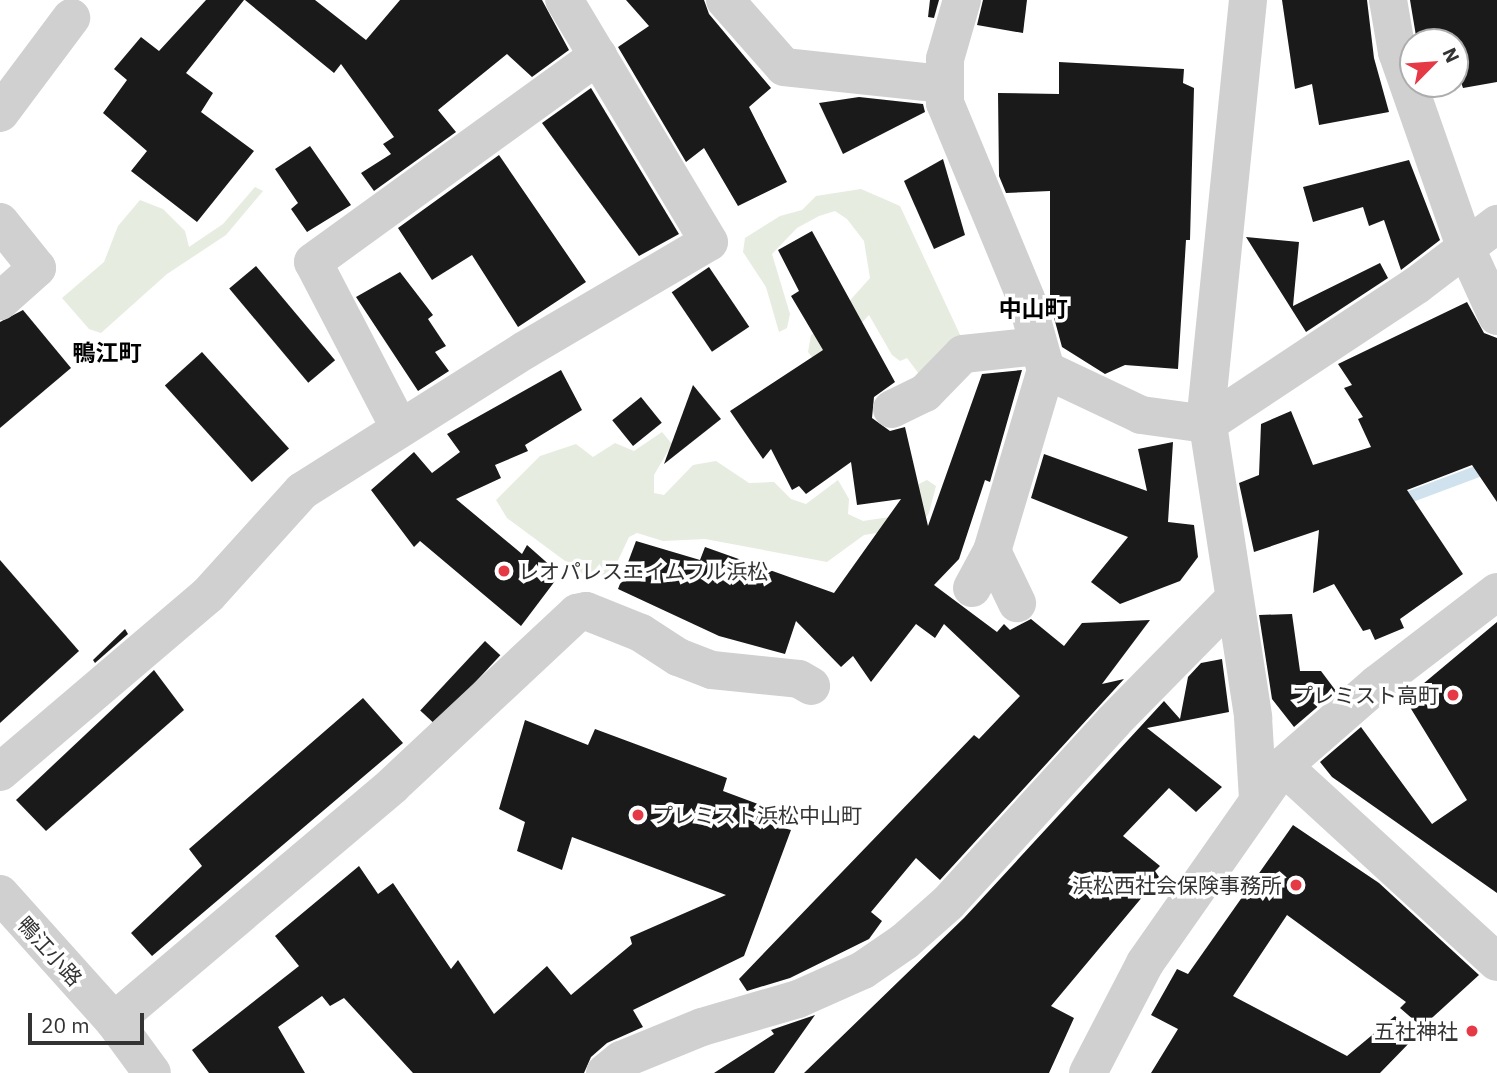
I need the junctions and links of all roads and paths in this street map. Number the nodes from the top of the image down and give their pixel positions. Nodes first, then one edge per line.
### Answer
1 (564, 0) edge
2 (725, 0) edge
3 (962, 0) edge
4 (1248, 0) edge
5 (1388, 0) edge
6 (71, 18) dead end
7 (598, 56) junction
8 (942, 84) junction
9 (0, 113) edge
10 (0, 222) edge
11 (1497, 224) edge
12 (1465, 246) junction
13 (0, 301) edge
14 (1497, 317) edge
15 (1043, 358) junction
16 (892, 409) dead end
17 (1207, 424) junction
18 (399, 428) junction
19 (992, 551) junction
20 (972, 588) dead end
21 (1497, 592) edge
22 (1232, 601) junction
23 (1017, 603) dead end
24 (811, 686) dead end
25 (1283, 766) junction
26 (0, 772) edge
27 (1258, 798) junction
28 (0, 894) edge
29 (1497, 962) edge
30 (114, 1021) junction
31 (152, 1073) edge
32 (606, 1073) edge
33 (1088, 1073) edge

1 - 7 street
2 - 8 street
3 - 8 street
4 - 17 street
5 - 12 street
6 - 9 street
7 - 18 street
7 - 18 street
8 - 15 street
10 - 13 street
11 - 12 street
12 - 14 street
12 - 17 street
15 - 16 street
15 - 17 street
15 - 19 street
17 - 22 street
18 - 26 street
19 - 20 street
19 - 23 street
21 - 25 street
22 - 27 street
22 - 32 street
24 - 30 street
25 - 27 street
25 - 29 street
27 - 33 street
28 - 30 street, 鴨江小路
30 - 31 street, 鴨江小路

